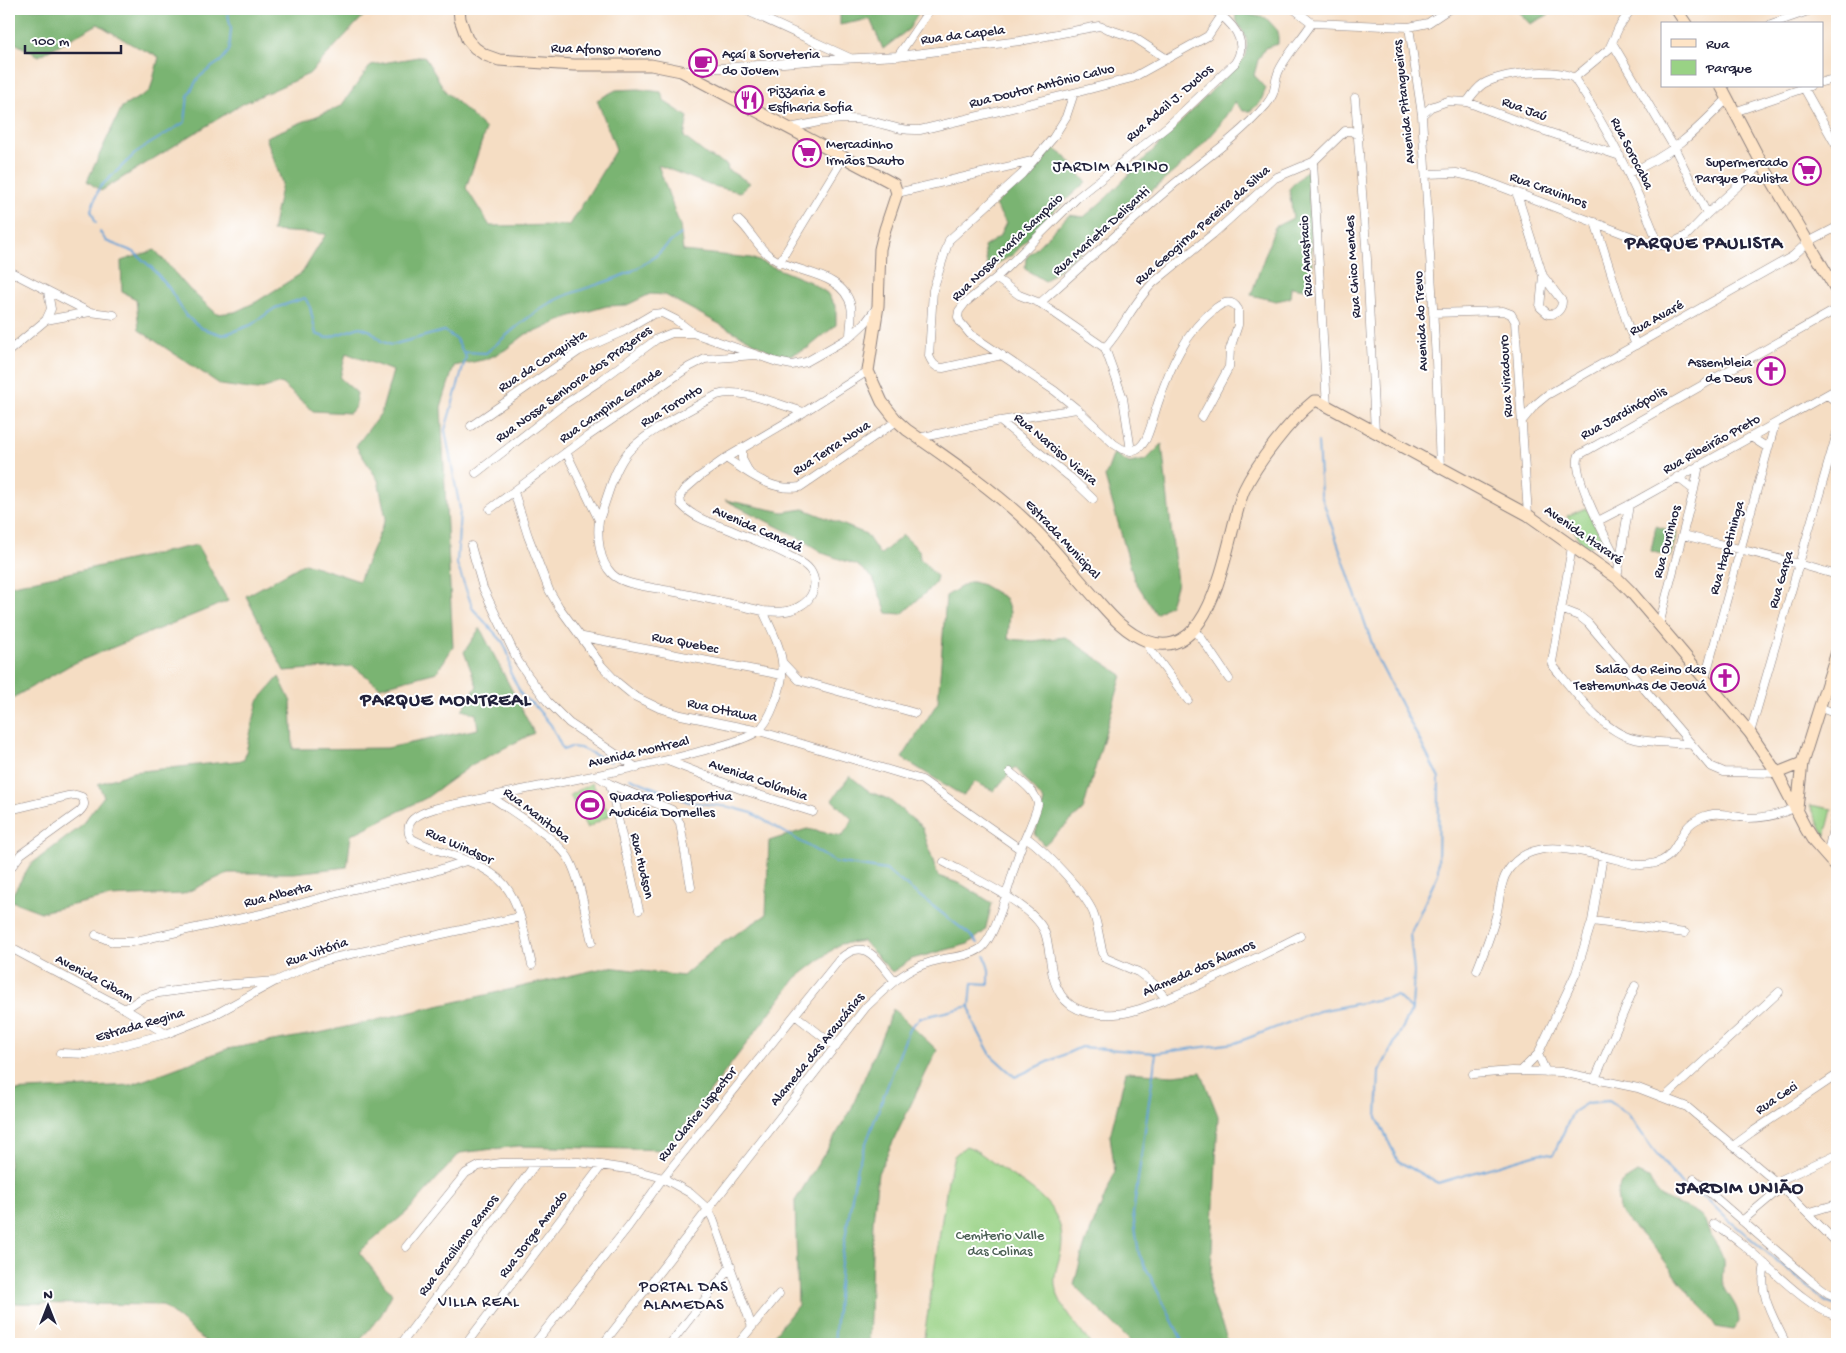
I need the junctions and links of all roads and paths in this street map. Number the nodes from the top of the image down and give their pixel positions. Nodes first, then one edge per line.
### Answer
1 (459, 9) edge
2 (743, 9) edge
3 (930, 9) edge
4 (1213, 9) edge
5 (1294, 9) edge
6 (1449, 9) edge
7 (1630, 9) edge
8 (1676, 9) edge
9 (1814, 9) edge
10 (1222, 15) junction
11 (1685, 22) edge
12 (1777, 22) edge
13 (1312, 23) junction
14 (1410, 28) junction
15 (1613, 44) junction
16 (898, 56) junction
17 (852, 58) junction
18 (1167, 59) junction
19 (681, 71) junction
20 (1574, 78) junction
21 (1837, 78) edge
22 (1824, 81) edge
23 (1722, 88) edge
24 (1804, 88) edge
25 (1808, 88) edge
26 (1074, 93) junction
27 (1354, 98) dead end
28 (1727, 99) junction
29 (1467, 102) junction
30 (1734, 112) junction
31 (1422, 115) junction
32 (789, 128) junction
33 (1358, 135) junction
34 (1837, 147) edge
35 (1675, 149) junction
36 (1620, 156) junction
37 (843, 158) junction
38 (1032, 161) junction
39 (1313, 162) junction
40 (1762, 164) junction
41 (1628, 173) junction
42 (1426, 174) junction
43 (897, 193) junction
44 (1517, 194) junction
45 (1077, 198) joint
46 (1707, 214) junction
47 (738, 220) dead end
48 (1595, 222) junction
49 (1837, 227) edge
50 (1808, 242) junction
51 (1659, 245) junction
52 (779, 263) junction
53 (13, 274) dead end
54 (1543, 276) junction
55 (996, 278) junction
56 (1837, 291) edge
57 (48, 292) junction
58 (1040, 303) junction
59 (878, 306) junction
60 (1837, 309) edge
61 (90, 312) junction
62 (1434, 313) junction
63 (114, 315) dead end
64 (46, 320) junction
65 (693, 333) junction
66 (850, 337) junction
67 (1636, 345) junction
68 (1105, 348) junction
69 (9, 351) edge
70 (759, 355) junction
71 (1002, 355) junction
72 (868, 371) junction
73 (1837, 389) edge
74 (1827, 395) junction
75 (1837, 402) edge
76 (1327, 407) junction
77 (1077, 409) junction
78 (804, 412) junction
79 (1202, 417) dead end
80 (897, 421) junction
81 (1000, 421) junction
82 (1522, 421) junction
83 (1775, 424) junction
84 (470, 426) dead end
85 (1837, 433) edge
86 (1375, 434) junction
87 (1751, 437) junction
88 (918, 438) junction
89 (742, 448) junction
90 (1768, 448) junction
91 (1131, 451) junction
92 (566, 452) junction
93 (726, 458) junction
94 (1699, 465) junction
95 (1440, 468) junction
96 (476, 473) dead end
97 (750, 474) junction
98 (1677, 477) junction
99 (1694, 490) junction
100 (514, 492) junction
101 (1093, 499) dead end
102 (1629, 506) junction
103 (490, 509) dead end
104 (1528, 516) junction
105 (599, 520) junction
106 (1598, 521) junction
107 (1682, 535) junction
108 (471, 546) dead end
109 (1572, 547) junction
110 (1741, 549) junction
111 (1619, 563) junction
112 (1800, 564) junction
113 (1837, 575) edge
114 (1617, 578) junction
115 (1561, 609) junction
116 (763, 611) junction
117 (1659, 625) junction
118 (1192, 631) junction
119 (583, 637) junction
120 (1148, 642) junction
121 (1837, 652) edge
122 (783, 663) junction
123 (1704, 678) junction
124 (782, 679) junction
125 (1229, 679) dead end
126 (799, 680) junction
127 (1188, 700) dead end
128 (1821, 708) junction
129 (915, 713) dead end
130 (1837, 714) edge
131 (759, 731) junction
132 (1750, 733) junction
133 (1692, 745) junction
134 (668, 761) junction
135 (1802, 763) junction
136 (637, 768) junction
137 (1010, 772) dead end
138 (1777, 773) junction
139 (597, 776) junction
140 (610, 784) junction
141 (490, 796) junction
142 (1796, 809) junction
143 (9, 810) edge
144 (813, 812) dead end
145 (1837, 812) edge
146 (408, 834) joint
147 (1026, 836) junction
148 (1020, 849) junction
149 (1603, 856) junction
150 (1827, 857) junction
151 (466, 861) junction
152 (944, 862) dead end
153 (1837, 868) edge
154 (9, 870) edge
155 (691, 887) dead end
156 (1005, 896) junction
157 (639, 910) dead end
158 (520, 917) junction
159 (1592, 921) junction
160 (1685, 933) dead end
161 (96, 935) dead end
162 (1300, 936) dead end
163 (592, 942) dead end
164 (9, 947) edge
165 (532, 965) dead end
166 (1477, 970) dead end
167 (894, 980) junction
168 (276, 981) junction
169 (1635, 986) dead end
170 (1779, 992) dead end
171 (1166, 999) junction
172 (125, 1008) junction
173 (795, 1015) junction
174 (166, 1034) junction
175 (836, 1047) junction
176 (60, 1053) dead end
177 (1538, 1054) junction
178 (1521, 1071) junction
179 (1546, 1072) junction
180 (1473, 1074) dead end
181 (1837, 1075) edge
182 (1595, 1079) junction
183 (1664, 1098) junction
184 (1733, 1146) junction
185 (1837, 1154) edge
186 (537, 1162) junction
187 (602, 1166) junction
188 (663, 1178) junction
189 (1694, 1179) dead end
190 (1779, 1185) junction
191 (1837, 1204) edge
192 (708, 1209) junction
193 (1807, 1213) junction
194 (1742, 1221) junction
195 (1714, 1224) dead end
196 (1837, 1243) edge
197 (406, 1247) dead end
198 (1765, 1264) junction
199 (731, 1266) junction
200 (778, 1294) dead end
201 (1837, 1297) edge
202 (1837, 1316) edge
203 (752, 1327) junction
204 (401, 1344) edge
205 (466, 1344) edge
206 (534, 1344) edge
207 (603, 1344) edge
208 (670, 1344) edge
209 (738, 1344) edge
210 (1786, 1344) edge

1 - 19 main road, Rua Afonso Moreno
2 - 17 street
3 - 16 street
4 - 10 street
5 - 13 street
6 - 14 street
7 - 15 street
8 - 11 main road
9 - 12 street
10 - 18 street
10 - 45 street, Rua Adail J. Duclos
13 - 14 street
13 - 58 street, Rua Marieta Delisanti
14 - 31 street, Avenida Pitangueiras
15 - 20 street
15 - 35 street
16 - 17 street, Rua da Capela
16 - 18 street, Rua da Capela
17 - 19 street, Rua da Capela
18 - 26 street, Rua Doutor Antônio Calvo
19 - 32 main road, Rua Afonso Moreno
20 - 29 street
20 - 36 street, Rua Sorocaba
21 - 22 street
23 - 28 main road
24 - 30 street
25 - 34 street
26 - 32 street, Rua Doutor Antônio Calvo
26 - 38 street
27 - 33 street, Rua Chico Mendes
28 - 30 main road
28 - 35 street
29 - 31 street, Rua Jaú
29 - 36 street, Rua Jaú
30 - 40 main road
31 - 42 street, Avenida Pitangueiras
32 - 37 main road, Rua Afonso Moreno
33 - 39 street
33 - 86 street, Rua Chico Mendes
35 - 41 street
35 - 46 street
36 - 41 street, Rua Sorocaba
37 - 43 main road, Rua Afonso Moreno
37 - 52 street
38 - 43 street
38 - 71 street
39 - 68 street, Rua Geogirna Pereira da Silva
39 - 76 street, Rua Anastacio
40 - 46 street
40 - 50 main road
41 - 51 street, Rua Sorocaba
42 - 44 street, Rua Cravinhos
42 - 62 street, Avenida do Trevo
43 - 59 main road
44 - 48 street, Rua Cravinhos
44 - 54 street
45 - 55 street, Rua Nossa Maria Sampaio
46 - 51 street
47 - 52 street
48 - 51 street, Rua Cravinhos
48 - 67 street
49 - 50 street, Rua Avaré
50 - 56 main road
50 - 67 street, Rua Avaré
52 - 66 street
53 - 57 street
54 - 54 street
55 - 58 street
55 - 71 street, Rua Nossa Maria Sampaio
57 - 61 street
57 - 64 street
58 - 68 street
59 - 66 street, Rua da Conquista
59 - 72 main road
60 - 106 street, Rua Jardinópolis
61 - 63 street
61 - 64 street
62 - 82 street, Rua Viradouro
62 - 95 street, Avenida do Trevo
64 - 69 street
65 - 70 street, Rua da Conquista
65 - 84 street, Rua da Conquista
65 - 96 street, Rua Nossa Senhora dos Prazeres
66 - 70 street, Rua da Conquista
67 - 82 street, Rua Avaré
68 - 91 street
70 - 92 street, Rua Campina Grande
71 - 77 street
72 - 78 street, Avenida Canadá
72 - 80 main road, Estrada Municipal
73 - 74 street, Rua Ribeirão Preto
74 - 75 street
74 - 83 street, Rua Ribeirão Preto
76 - 86 main road, Avenida Itararé
76 - 118 main road, Avenida Itararé
77 - 81 street
77 - 91 street
78 - 89 street, Avenida Canadá
78 - 105 street, Rua Toronto
79 - 91 street
80 - 88 main road, Estrada Municipal
80 - 97 street, Rua Terra Nova
81 - 88 street
81 - 101 street, Rua Narciso Vieira
82 - 104 street, Rua Viradouro
83 - 87 street, Rua Ribeirão Preto
83 - 90 street, Rua Itapetininga
85 - 112 street, Rua Garça
86 - 95 main road, Avenida Itararé
87 - 90 street
87 - 94 street, Rua Ribeirão Preto
88 - 120 main road, Estrada Municipal
89 - 93 street, Avenida Canadá
89 - 97 street
90 - 110 street, Rua Itapetininga
92 - 100 street, Rua Campina Grande
92 - 105 street, Avenida Canadá
93 - 97 street, Rua Terra Nova
93 - 116 street, Avenida Canadá
94 - 98 street, Rua Ribeirão Preto
94 - 99 street, Rua Ourinhos
95 - 104 main road, Avenida Itararé
98 - 99 street
98 - 102 street, Rua Ribeirão Preto
99 - 107 street, Rua Ourinhos
100 - 103 street, Rua Campina Grande
100 - 119 street, Rua Ottawa
102 - 106 street, Rua Ribeirão Preto
102 - 111 street
104 - 109 main road, Avenida Itararé
105 - 116 street, Avenida Canadá
106 - 111 street, Rua Jardinópolis
107 - 110 street
107 - 117 street, Rua Ourinhos
108 - 136 street
109 - 114 main road, Avenida Itararé
109 - 115 street
110 - 112 street
110 - 123 street, Rua Itapetininga
111 - 114 street
112 - 113 street
112 - 132 street, Rua Garça
114 - 117 main road, Avenida Itararé
115 - 133 street
115 - 133 street
116 - 122 street
117 - 123 main road, Avenida Itararé
118 - 120 main road
118 - 125 street
119 - 124 street, Rua Quebec
119 - 131 street, Rua Ottawa
120 - 127 street
121 - 128 main road
122 - 124 street
122 - 126 street
123 - 132 main road, Avenida Itararé
124 - 126 street, Rua Quebec
124 - 131 street
126 - 129 street, Rua Quebec
128 - 130 street
128 - 135 main road
131 - 134 street, Avenida Montreal
131 - 148 street, Rua Ottawa
132 - 138 main road, Avenida Itararé
133 - 138 street
134 - 136 street, Avenida Montreal
134 - 144 street, Avenida Colúmbia
135 - 138 main road
135 - 142 main road
136 - 139 street, Avenida Montreal
137 - 147 street, Alameda das Araucárias
138 - 142 main road, Avenida Itararé
139 - 140 street
139 - 141 street, Avenida Montreal
140 - 155 street
140 - 157 street, Rua Hudson
141 - 146 street, Avenida Montreal
141 - 163 street, Rua Manitoba
142 - 149 street
142 - 150 main road, Avenida Itararé
143 - 154 street
145 - 150 street
146 - 151 street, Rua Windsor
147 - 148 street, Alameda das Araucárias
147 - 171 street
148 - 156 street, Alameda das Araucárias
149 - 159 street
149 - 166 street
150 - 153 main road, Avenida Itararé
151 - 158 street, Rua Windsor
151 - 161 street, Rua Alberta
152 - 156 street, Alameda dos Álamos
156 - 167 street, Alameda das Araucárias
156 - 171 street, Alameda dos Álamos
158 - 165 street, Rua Windsor
158 - 168 street, Rua Vitória
159 - 160 street
159 - 177 street
162 - 171 street, Alameda dos Álamos
164 - 172 street, Avenida Cibam
167 - 173 street, Rua Clarice Lispector
167 - 175 street, Alameda das Araucárias
168 - 172 street, Rua Vitória
168 - 174 street, Estrada Regina
169 - 182 street
170 - 183 street
172 - 174 street, Avenida Cibam
173 - 175 street
173 - 188 street, Rua Clarice Lispector
174 - 176 street, Estrada Regina
175 - 192 street, Alameda das Araucárias
177 - 178 street
177 - 179 street
178 - 179 street
178 - 180 street
179 - 182 street
181 - 184 street, Rua Ceci
182 - 183 street
183 - 184 street
184 - 190 street
185 - 190 street
186 - 187 street
186 - 197 street
186 - 204 street, Rua Graciliano Ramos
187 - 188 street
187 - 205 street, Rua Jorge Amado
188 - 192 street
188 - 206 street, Rua Clarice Lispector
189 - 194 street
190 - 193 street
190 - 194 street
191 - 193 street
192 - 199 street
192 - 207 street, Alameda das Araucárias
193 - 196 street
194 - 201 street
195 - 198 street
198 - 202 street
198 - 210 street
199 - 203 street
199 - 208 street
200 - 203 street
203 - 209 street

